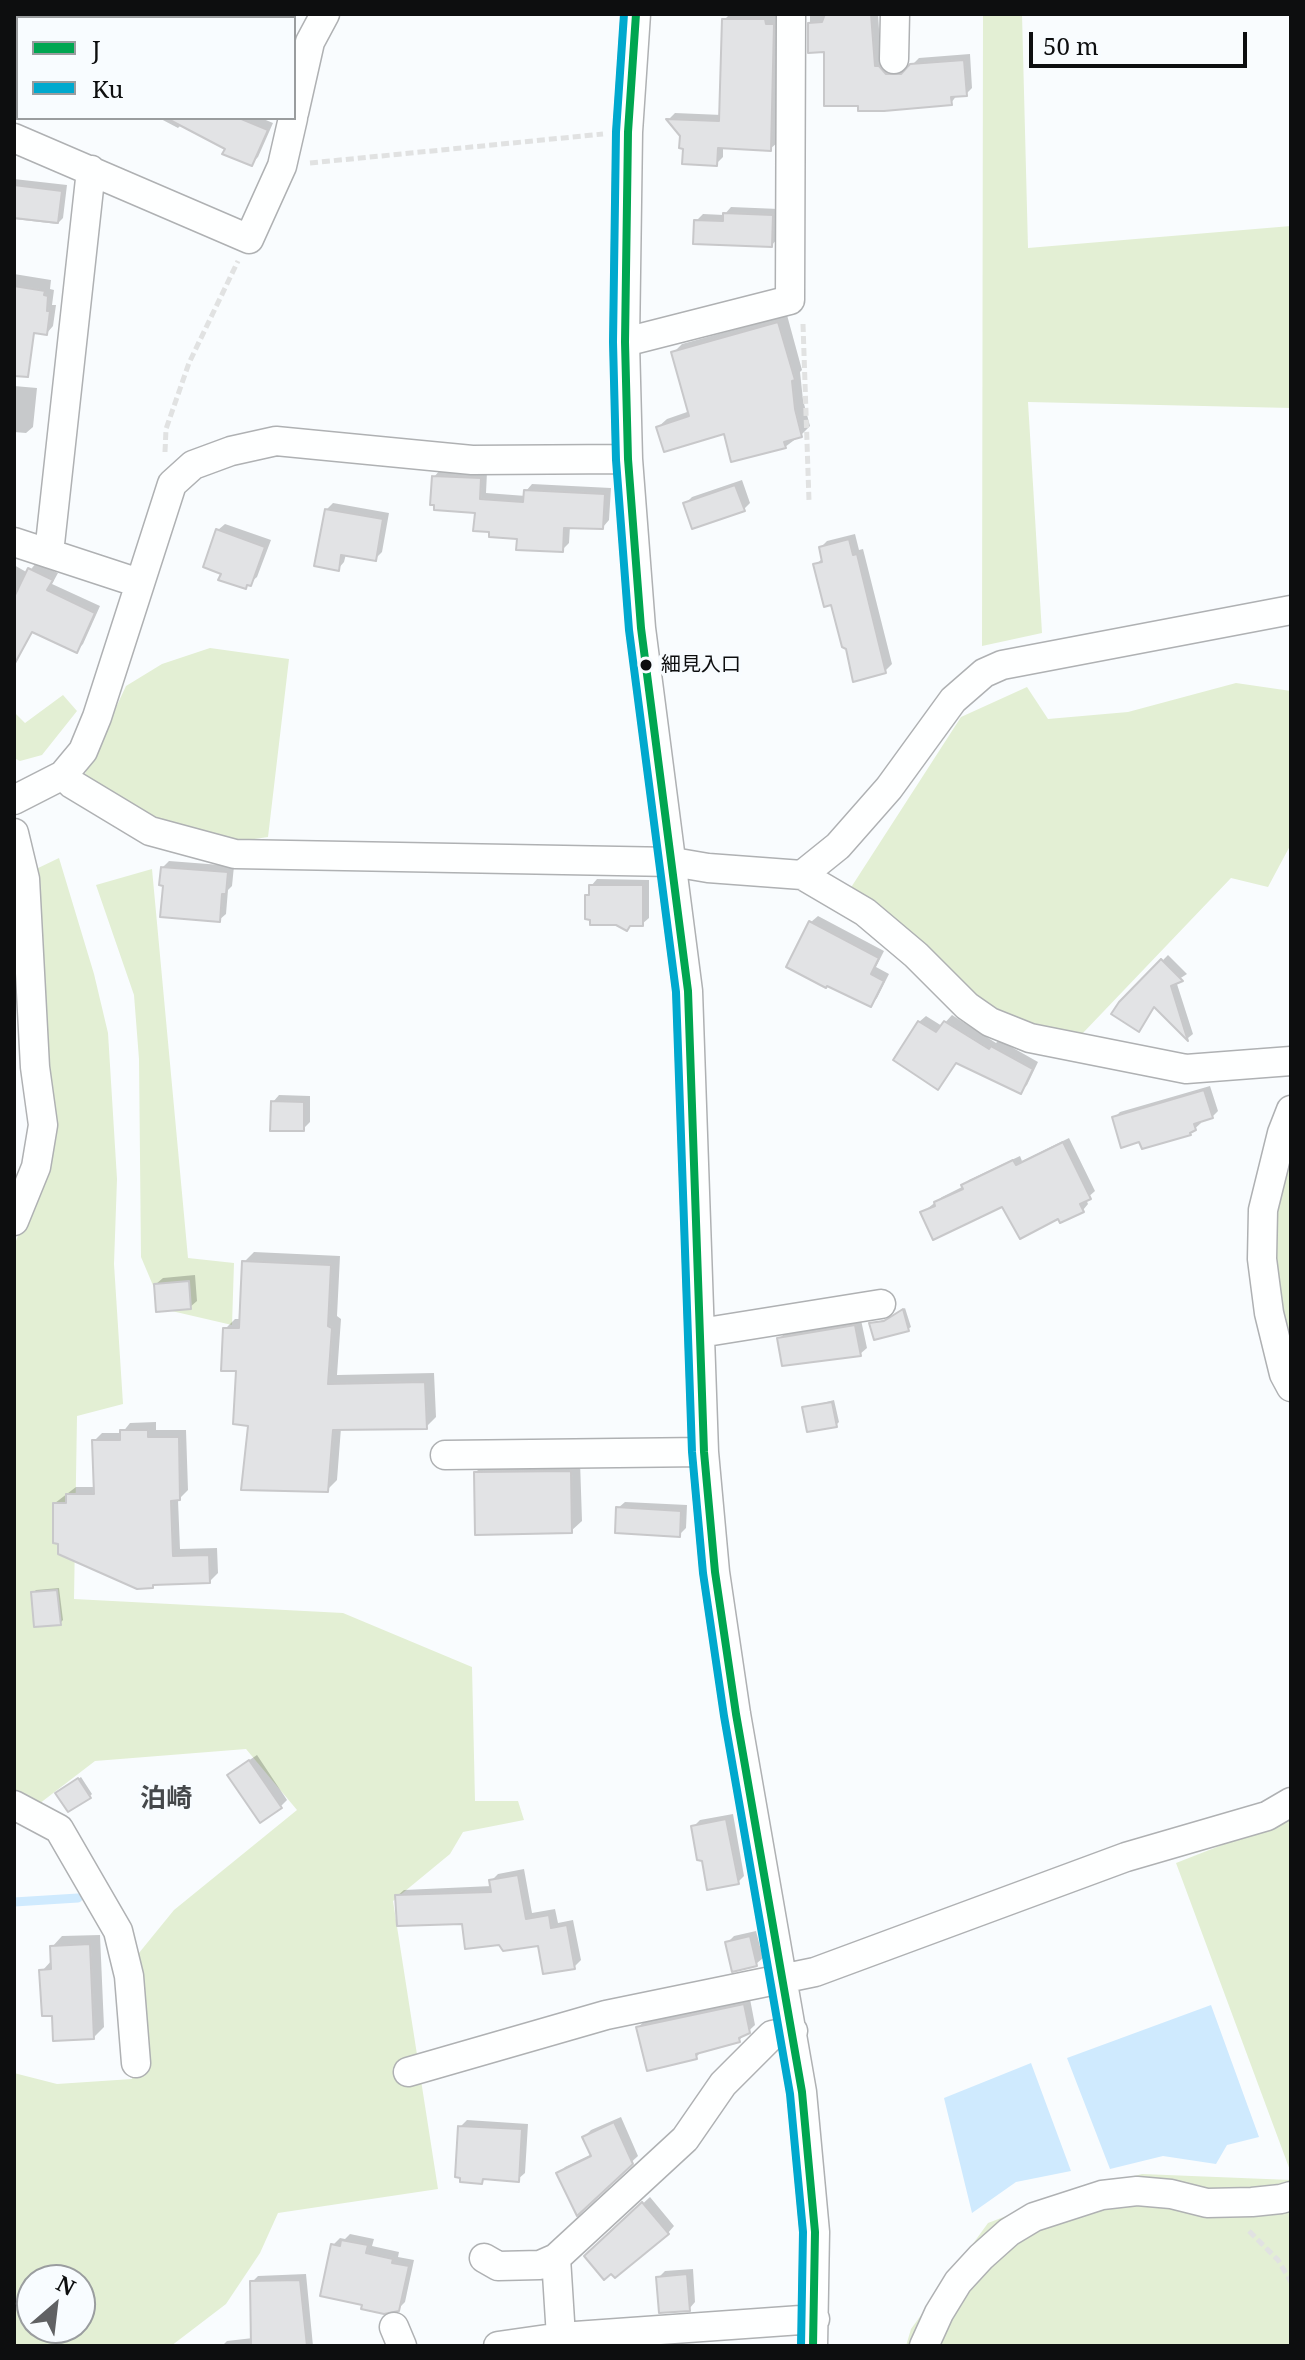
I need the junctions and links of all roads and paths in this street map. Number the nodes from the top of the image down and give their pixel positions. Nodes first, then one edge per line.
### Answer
1 (325, 14) edge
2 (636, 14) edge
3 (791, 14) edge
4 (895, 14) edge
5 (894, 59) dead end
6 (296, 102) edge
7 (292, 120) edge
8 (628, 132) junction
9 (14, 138) edge
10 (282, 166) junction
11 (91, 170) junction
12 (249, 239) junction
13 (790, 300) junction
14 (625, 342) junction
15 (628, 459) junction
16 (172, 484) junction
17 (809, 501) dead end
18 (14, 542) edge
19 (49, 553) junction
20 (139, 583) junction
21 (1291, 610) edge
22 (63, 775) junction
23 (14, 800) edge
24 (14, 833) edge
25 (673, 862) junction
26 (802, 875) junction
27 (1290, 1059) edge
28 (1291, 1110) edge
29 (14, 1221) edge
30 (881, 1304) dead end
31 (700, 1333) junction
32 (1291, 1387) edge
33 (704, 1452) junction
34 (445, 1455) dead end
35 (1291, 1802) edge
36 (14, 1805) edge
37 (783, 1977) junction
38 (793, 2031) junction
39 (136, 2063) dead end
40 (408, 2072) dead end
41 (1291, 2196) edge
42 (1207, 2203) junction
43 (484, 2258) dead end
44 (556, 2258) junction
45 (1291, 2282) edge
46 (814, 2332) edge
47 (561, 2337) junction
48 (498, 2346) edge
49 (924, 2346) edge

1 - 6 street
2 - 8 street
3 - 13 street
4 - 5 street
7 - 10 street
8 - 10 path
8 - 14 street
9 - 11 street
10 - 12 street
11 - 12 street
11 - 19 street
12 - 16 path
13 - 14 street
13 - 17 path
14 - 15 street
15 - 16 street
15 - 25 street
16 - 20 street
18 - 19 street
19 - 20 street
20 - 22 street
21 - 26 street
22 - 23 street
22 - 25 street
24 - 29 street
25 - 26 street
25 - 31 street
26 - 27 street
28 - 32 street
30 - 31 street
31 - 33 street
33 - 34 street
33 - 37 street
35 - 37 street
36 - 39 street
37 - 38 street
37 - 40 street
38 - 44 street
38 - 46 street
41 - 42 street
42 - 45 path
42 - 49 street
43 - 44 street
44 - 47 street
46 - 47 street
47 - 48 street

